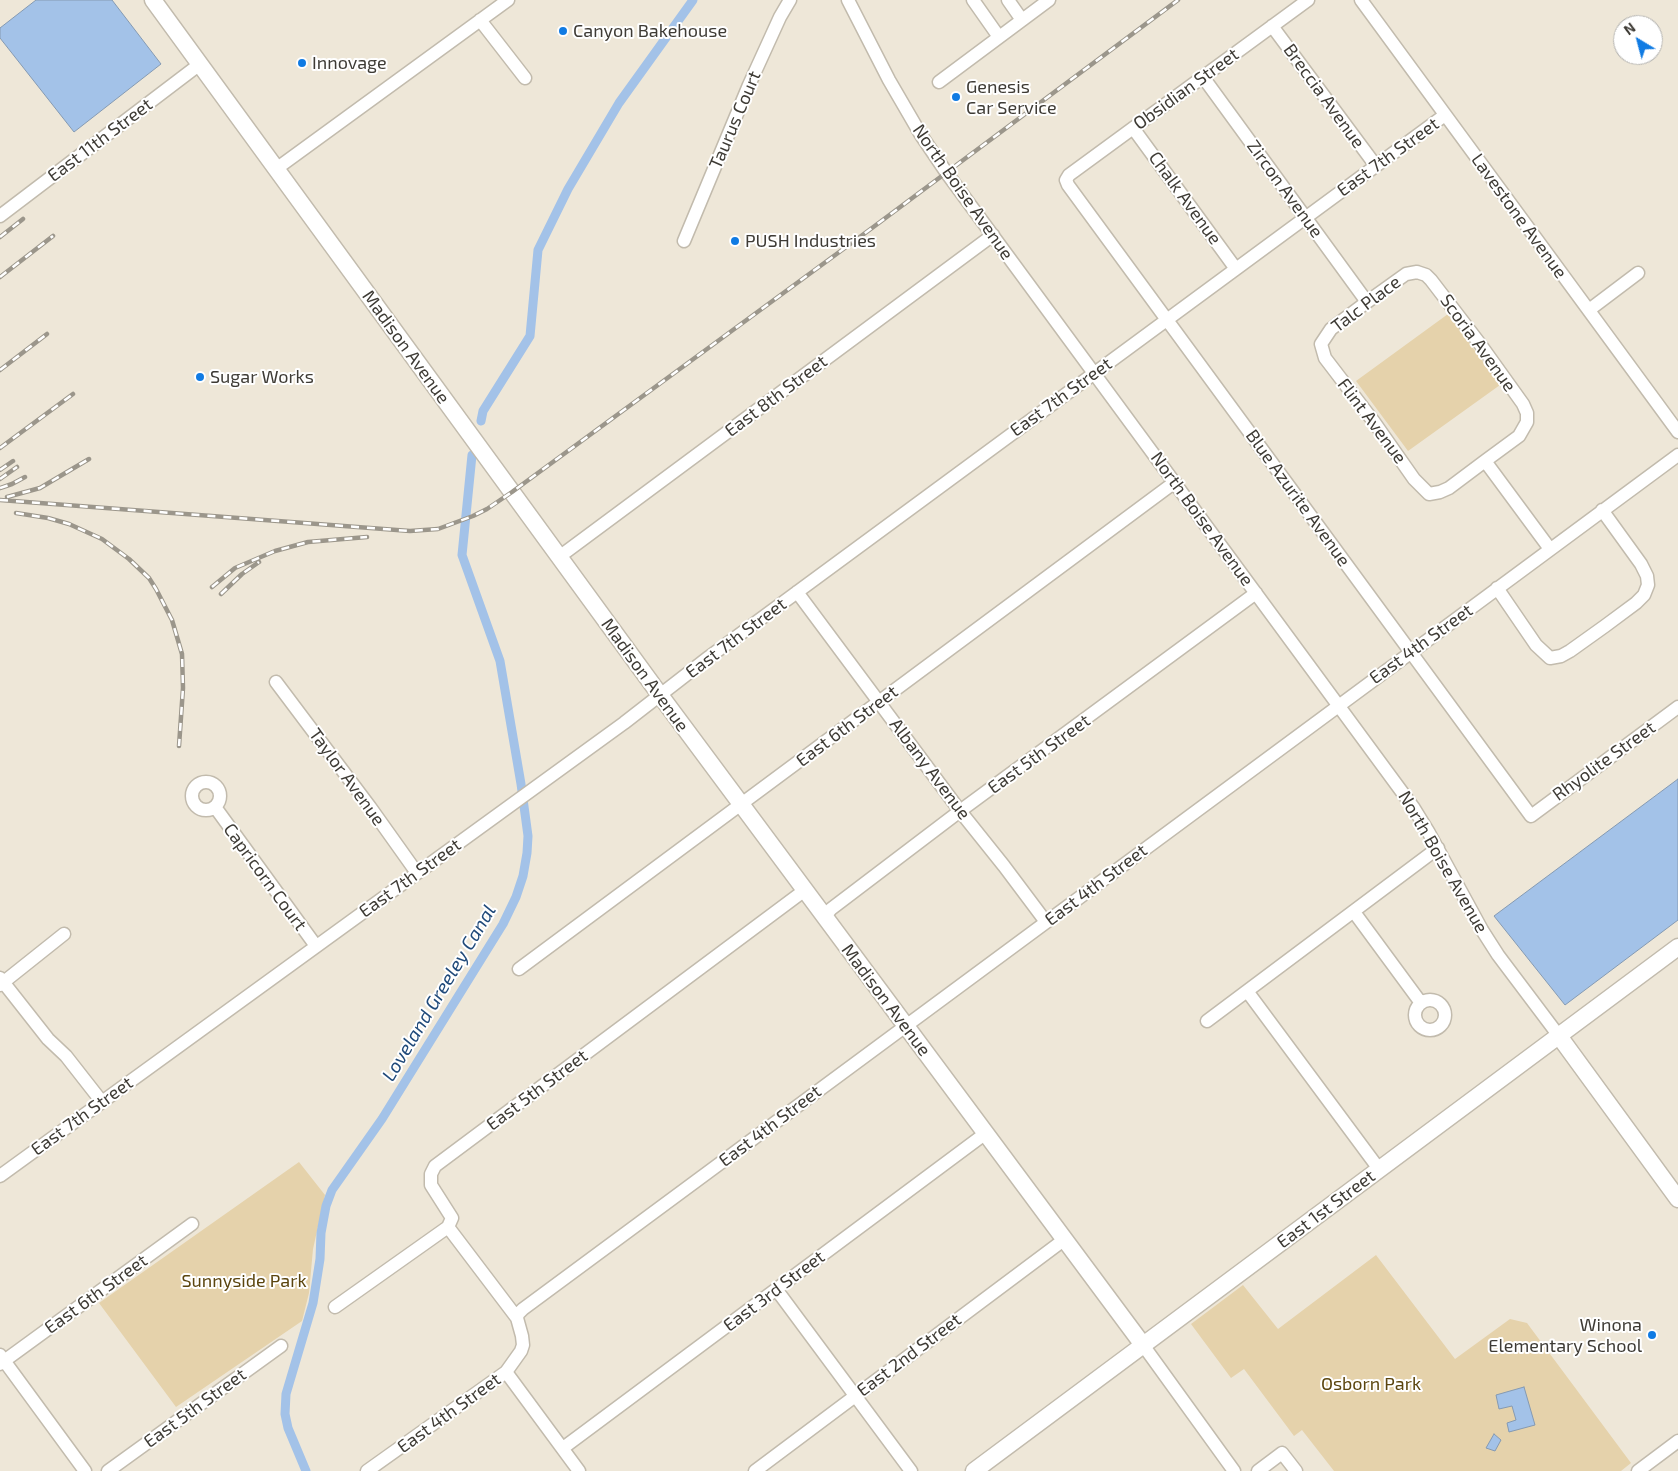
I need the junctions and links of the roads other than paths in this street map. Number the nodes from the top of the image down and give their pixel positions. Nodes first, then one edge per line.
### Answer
1 (153, 0) edge
2 (508, 0) edge
3 (790, 0) edge
4 (848, 0) edge
5 (973, 0) edge
6 (1008, 0) edge
7 (1049, 0) edge
8 (1308, 0) edge
9 (1361, 0) edge
10 (480, 20) junction
11 (1022, 20) junction
12 (1272, 26) junction
13 (999, 37) junction
14 (200, 64) junction
15 (1203, 77) junction
16 (526, 78) dead end
17 (939, 82) dead end
18 (1446, 115) junction
19 (1133, 128) junction
20 (1376, 166) junction
21 (276, 169) junction
22 (1066, 180) joint
23 (0, 216) edge
24 (1306, 218) junction
25 (993, 235) junction
26 (684, 241) dead end
27 (1236, 269) junction
28 (1417, 272) joint
29 (1638, 273) dead end
30 (1367, 302) junction
31 (1589, 310) junction
32 (1167, 320) junction
33 (1321, 344) joint
34 (1094, 373) junction
35 (1678, 432) edge
36 (1678, 455) edge
37 (1485, 462) junction
38 (1175, 482) junction
39 (1602, 510) junction
40 (1550, 549) junction
41 (559, 557) junction
42 (1497, 588) junction
43 (797, 592) junction
44 (1256, 593) junction
45 (1410, 652) junction
46 (276, 682) dead end
47 (660, 695) junction
48 (880, 702) junction
49 (1338, 705) junction
50 (1678, 707) edge
51 (741, 805) junction
52 (215, 807) dead end
53 (960, 811) junction
54 (1531, 816) joint
55 (1438, 848) junction
56 (417, 873) junction
57 (805, 890) junction
58 (1354, 912) junction
59 (824, 916) junction
60 (1046, 922) junction
61 (64, 934) dead end
62 (316, 946) junction
63 (1678, 947) edge
64 (519, 969) dead end
65 (1, 982) edge
66 (1247, 991) junction
67 (1421, 1002) dead end
68 (1207, 1020) dead end
69 (905, 1025) junction
70 (1558, 1036) junction
71 (102, 1102) junction
72 (986, 1133) junction
73 (1379, 1169) junction
74 (0, 1176) edge
75 (1678, 1199) edge
76 (192, 1224) dead end
77 (448, 1227) junction
78 (1065, 1239) junction
79 (776, 1289) junction
80 (335, 1306) dead end
81 (517, 1318) junction
82 (1143, 1345) junction
83 (281, 1346) dead end
84 (1, 1360) edge
85 (506, 1372) junction
86 (854, 1395) junction
87 (1678, 1441) edge
88 (562, 1448) junction
89 (576, 1470) edge
90 (85, 1471) edge
91 (108, 1471) edge
92 (367, 1471) edge
93 (755, 1471) edge
94 (911, 1471) edge
95 (974, 1471) edge
96 (1234, 1471) edge
97 (1258, 1471) edge
98 (1296, 1471) edge
99 (1638, 1471) edge

1 - 14 main road, Madison Avenue
2 - 10 street
3 - 26 street, Taurus Court
4 - 25 street, North Boise Avenue
5 - 13 street
6 - 11 street
7 - 11 street
8 - 12 street, Obsidian Street
9 - 18 street, Lavestone Avenue
10 - 16 street
10 - 21 street
11 - 13 street
12 - 15 street, Obsidian Street
12 - 20 street, Breccia Avenue
13 - 17 street
14 - 21 main road, Madison Avenue
14 - 23 street, East 11th Street
15 - 19 street, Obsidian Street
15 - 24 street, Zircon Avenue
18 - 20 street, East 7th Street
18 - 31 street, Lavestone Avenue
19 - 22 street, Obsidian Street
19 - 27 street, Chalk Avenue
20 - 24 street, East 7th Street
21 - 41 main road, Madison Avenue
22 - 32 street, Blue Azurite Avenue
24 - 27 street, East 7th Street
24 - 30 street, Zircon Avenue
25 - 34 street, North Boise Avenue
25 - 41 street, East 8th Street
27 - 32 street, East 7th Street
28 - 30 street, Talc Place
28 - 37 street, Scoria Avenue
29 - 31 street
30 - 33 street, Talc Place
31 - 35 street, Lavestone Avenue
32 - 34 street, East 7th Street
32 - 45 street, Blue Azurite Avenue
33 - 37 street, Flint Avenue
34 - 38 street, North Boise Avenue
34 - 43 street, East 7th Street
36 - 39 street, East 4th Street
37 - 40 street
38 - 44 street, North Boise Avenue
38 - 48 street, East 6th Street
39 - 40 street, East 4th Street
39 - 42 street
40 - 42 street, East 4th Street
41 - 47 main road, Madison Avenue
42 - 45 street, East 4th Street
43 - 47 street, East 7th Street
43 - 48 street, Albany Avenue
44 - 49 street, North Boise Avenue
44 - 53 street, East 5th Street
45 - 49 street, East 4th Street
45 - 54 street, Blue Azurite Avenue
46 - 56 street, Taylor Avenue
47 - 51 main road, Madison Avenue
47 - 56 street, East 7th Street
48 - 51 street, East 6th Street
48 - 53 street, Albany Avenue
49 - 55 street, North Boise Avenue
49 - 60 street, East 4th Street
50 - 54 street, Rhyolite Street
51 - 57 main road, Madison Avenue
51 - 64 street, East 6th Street
52 - 62 street, Capricorn Court
53 - 59 street, East 5th Street
53 - 60 street, Albany Avenue
55 - 58 street
55 - 70 street, North Boise Avenue
56 - 62 street, East 7th Street
57 - 59 main road, Madison Avenue
57 - 77 street, East 5th Street
58 - 66 street
58 - 67 street
59 - 69 main road, Madison Avenue
60 - 69 street, East 4th Street
61 - 65 street
62 - 71 street, East 7th Street
63 - 70 main road, East 1st Street
65 - 71 street
66 - 68 street
66 - 73 street
69 - 72 main road, Madison Avenue
69 - 81 street, East 4th Street
70 - 73 main road, East 1st Street
70 - 75 main road
71 - 74 street, East 7th Street
72 - 78 main road, Madison Avenue
72 - 79 street, East 3rd Street
73 - 82 main road, East 1st Street
76 - 84 street, East 6th Street
77 - 80 street
77 - 81 street
78 - 82 main road, Madison Avenue
78 - 86 street, East 2nd Street
79 - 86 street
79 - 88 street, East 3rd Street
81 - 85 street
82 - 95 main road, East 1st Street
82 - 96 street
83 - 91 street, East 5th Street
84 - 90 street
85 - 88 street
85 - 92 street, East 4th Street
86 - 93 street, East 2nd Street
86 - 94 street
87 - 99 street
88 - 89 street
97 - 98 street

